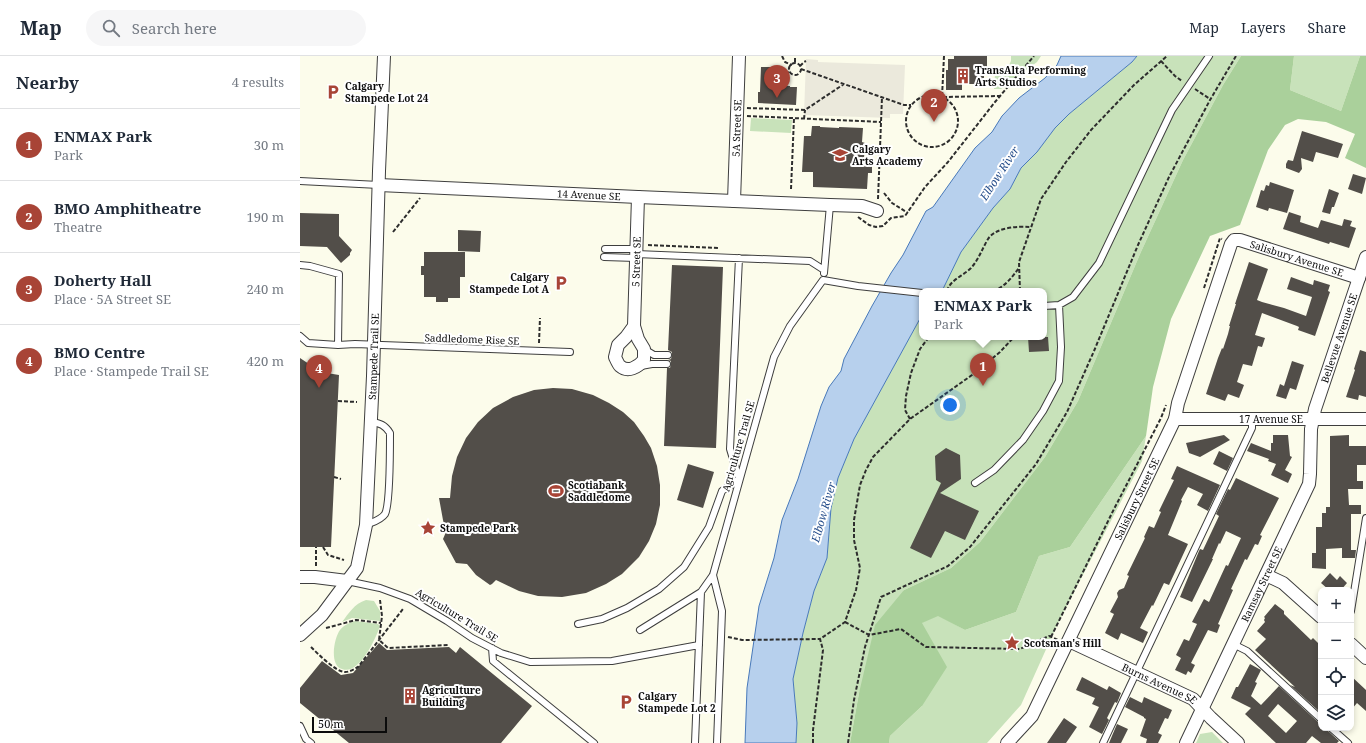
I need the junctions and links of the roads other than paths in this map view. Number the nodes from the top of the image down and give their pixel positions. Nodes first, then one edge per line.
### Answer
1 (384, 56) edge
2 (739, 56) edge
3 (1209, 56) edge
4 (300, 181) edge
5 (379, 185) junction
6 (638, 197) junction
7 (734, 201) junction
8 (830, 205) junction
9 (877, 211) road end
10 (1229, 240) joint
11 (604, 249) dead end
12 (636, 254) junction
13 (604, 257) dead end
14 (739, 258) junction
15 (300, 265) edge
16 (1363, 268) edge
17 (824, 270) junction
18 (823, 280) junction
19 (919, 294) edge
20 (1047, 306) edge
21 (1059, 306) junction
22 (634, 326) junction
23 (300, 336) edge
24 (338, 345) junction
25 (374, 345) junction
26 (644, 349) junction
27 (570, 352) dead end
28 (668, 356) dead end
29 (668, 364) dead end
30 (638, 367) junction
31 (1175, 419) junction
32 (1252, 419) junction
33 (1313, 419) junction
34 (1366, 419) edge
35 (371, 422) junction
36 (739, 479) junction
37 (975, 483) dead end
38 (1366, 518) edge
39 (366, 525) junction
40 (713, 575) junction
41 (1266, 575) junction
42 (300, 577) edge
43 (347, 581) junction
44 (701, 592) junction
45 (1354, 592) edge
46 (1318, 614) edge
47 (578, 624) dead end
48 (640, 630) dead end
49 (300, 635) edge
50 (1064, 640) junction
51 (1233, 644) junction
52 (699, 645) junction
53 (1354, 647) edge
54 (492, 648) junction
55 (1366, 658) edge
56 (1137, 673) junction
57 (1202, 709) junction
58 (1318, 716) edge
59 (300, 726) edge
60 (1334, 731) edge
61 (311, 743) edge
62 (594, 743) edge
63 (695, 743) edge
64 (718, 743) edge
65 (1007, 743) edge
66 (1103, 743) edge
67 (1186, 743) edge
68 (1238, 743) edge
69 (1348, 743) edge

1 - 5 street, Stampede Trail SE
2 - 7 street, 5A Street SE
3 - 21 lane
4 - 5 lane, 14 Avenue SE
5 - 6 street, 14 Avenue SE
5 - 25 street, Stampede Trail SE
6 - 7 street, 14 Avenue SE
6 - 12 street, 5 Street SE
7 - 8 street, 14 Avenue SE
8 - 9 street, 14 Avenue SE
8 - 17 lane
10 - 16 street, Salisbury Avenue SE
10 - 31 street, Salisbury Street SE
11 - 12 lane
12 - 13 lane
12 - 14 lane
12 - 22 street, 5 Street SE
14 - 17 lane
14 - 36 lane
15 - 24 lane
16 - 33 street, Bellevue Avenue SE
17 - 18 lane
18 - 19 lane
18 - 36 lane, Agriculture Trail SE
20 - 21 lane
21 - 37 lane
22 - 26 street, 5 Street SE
22 - 30 street
23 - 24 lane, Saddledome Rise SE
24 - 25 lane, Saddledome Rise SE
25 - 27 lane, Saddledome Rise SE
25 - 35 street, Stampede Trail SE
26 - 28 lane
26 - 30 street
29 - 30 lane
31 - 32 street, 17 Avenue SE
31 - 50 street, Salisbury Street SE
32 - 33 street, 17 Avenue SE
32 - 56 lane
33 - 34 street, 17 Avenue SE
33 - 41 street, Ramsay Street SE
35 - 39 street, Stampede Trail SE
35 - 39 lane
36 - 40 lane, Agriculture Trail SE
36 - 47 lane
38 - 45 lane
39 - 43 street, Stampede Trail SE
40 - 44 lane, Agriculture Trail SE
40 - 64 lane
41 - 46 street
41 - 51 street, Ramsay Street SE
42 - 43 street
43 - 49 street, Stampede Trail SE
43 - 54 lane, Agriculture Trail SE
44 - 48 lane, Agriculture Trail SE
44 - 52 lane
50 - 56 street, Burns Avenue SE
50 - 65 street, Salisbury Street SE
51 - 57 street, Ramsay Street SE
51 - 58 lane
52 - 54 lane, Agriculture Trail SE
52 - 63 lane
53 - 55 street
54 - 62 lane
56 - 57 street, Burns Avenue SE
56 - 66 lane
57 - 67 street, Ramsay Street SE
57 - 68 street, Burns Avenue SE
59 - 61 lane
60 - 69 lane

